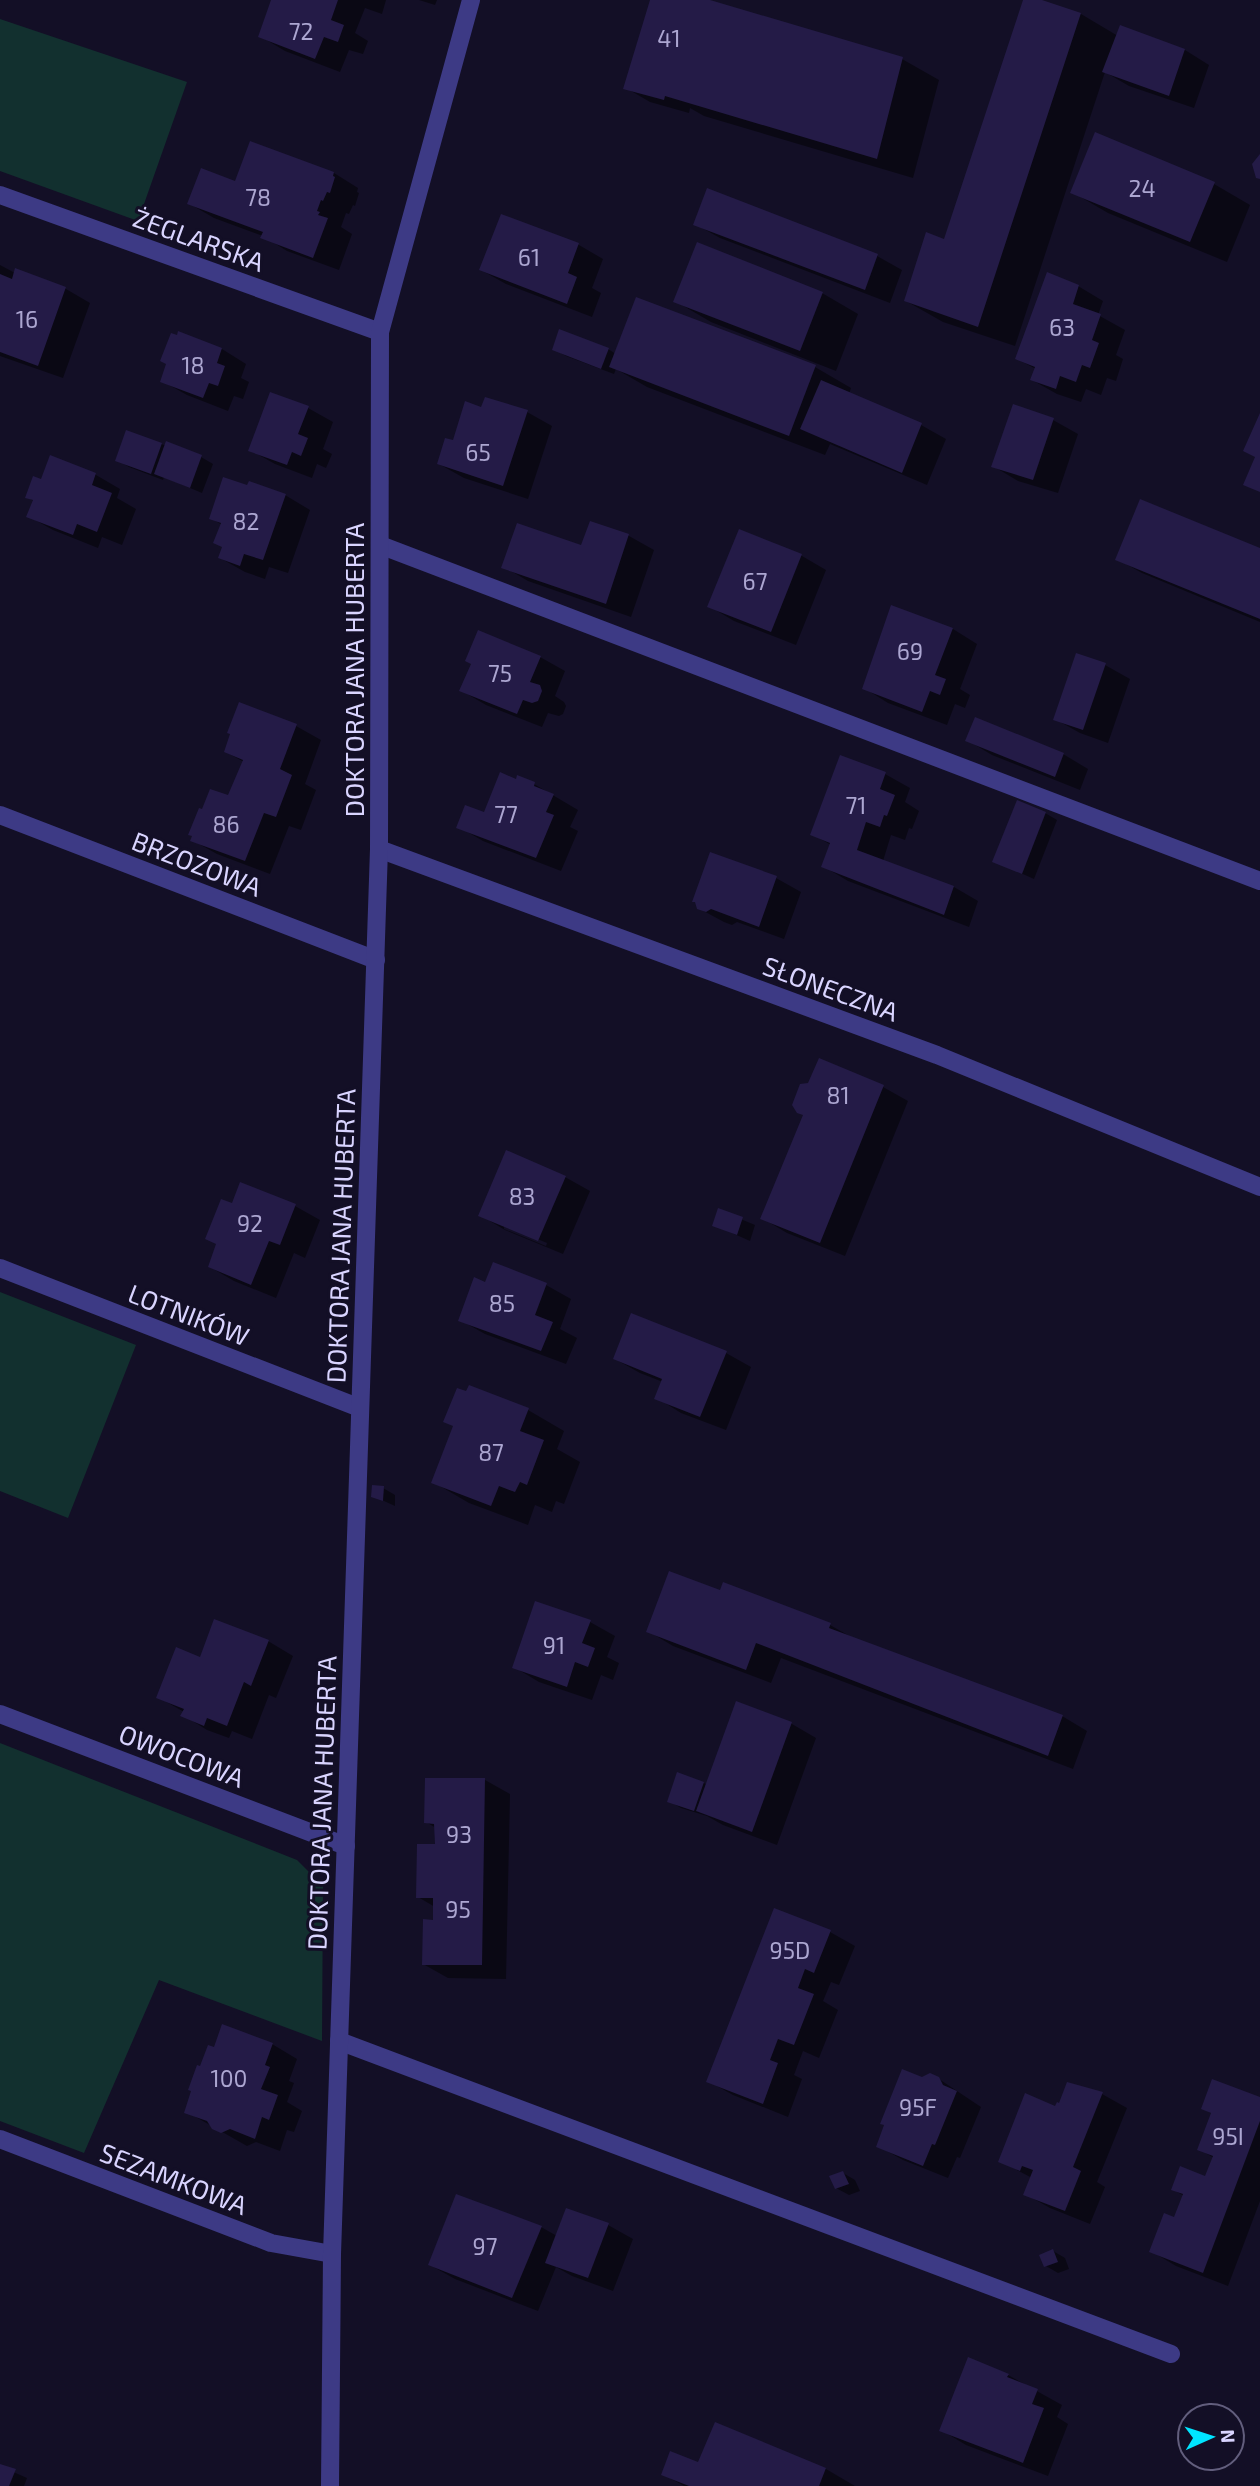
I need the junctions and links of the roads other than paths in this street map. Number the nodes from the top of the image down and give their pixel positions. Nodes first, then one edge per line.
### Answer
1 (471, 0) edge
2 (0, 195) edge
3 (380, 332) junction
4 (380, 545) junction
5 (0, 815) edge
6 (379, 849) junction
7 (1260, 881) edge
8 (376, 960) junction
9 (1260, 1187) edge
10 (0, 1268) edge
11 (360, 1408) junction
12 (0, 1713) edge
13 (346, 1846) junction
14 (340, 2042) junction
15 (0, 2139) edge
16 (332, 2254) junction
17 (1171, 2354) dead end
18 (330, 2486) edge

1 - 3 street, DOKTORA JANA HUBERTA
2 - 3 street, ŻEGLARSKA
3 - 4 street, DOKTORA JANA HUBERTA
4 - 6 street, DOKTORA JANA HUBERTA
4 - 7 street
5 - 8 street, BRZOZOWA
6 - 8 street, DOKTORA JANA HUBERTA
6 - 9 street, SŁONECZNA
8 - 11 street, DOKTORA JANA HUBERTA
10 - 11 street, LOTNIKÓW
11 - 13 street, DOKTORA JANA HUBERTA
12 - 13 street, OWOCOWA
13 - 14 street, DOKTORA JANA HUBERTA
14 - 16 street, DOKTORA JANA HUBERTA
14 - 17 street
15 - 16 street, SEZAMKOWA
16 - 18 street, DOKTORA JANA HUBERTA

